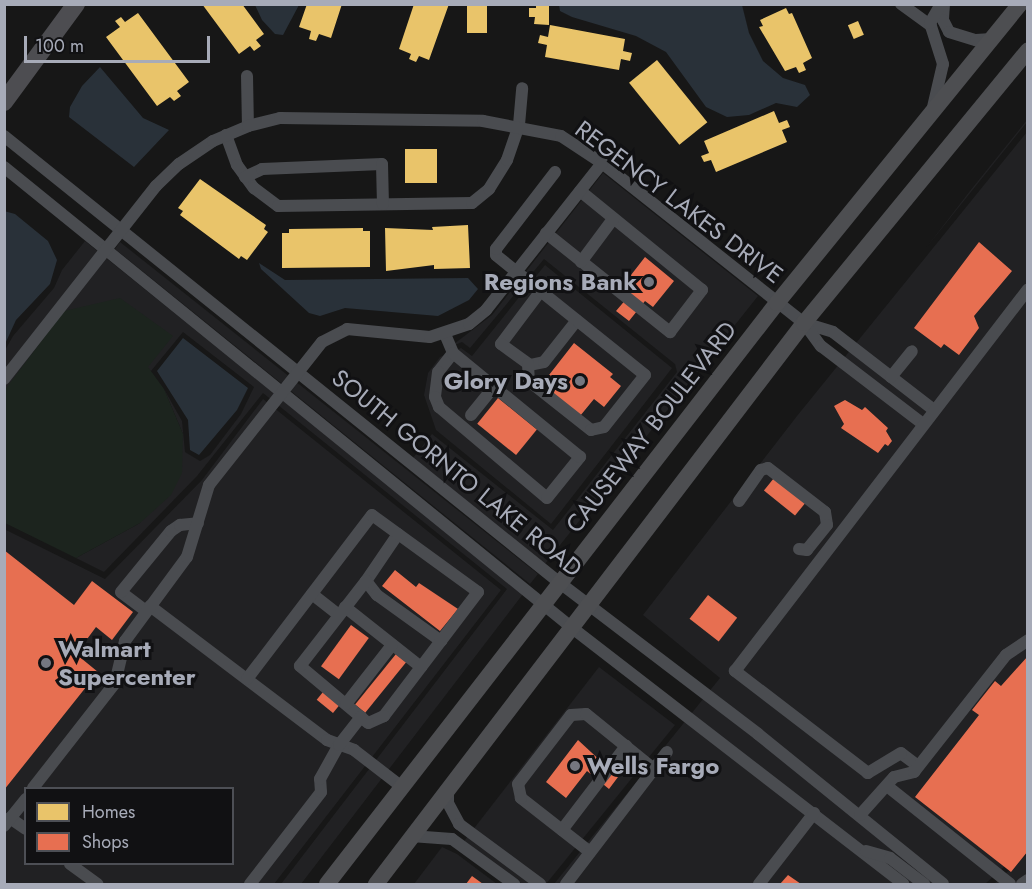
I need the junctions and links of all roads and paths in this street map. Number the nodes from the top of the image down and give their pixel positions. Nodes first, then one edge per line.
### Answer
1 (76, 4) edge
2 (901, 4) edge
3 (942, 4) edge
4 (1020, 5) edge
5 (931, 26) junction
6 (992, 39) junction
7 (1028, 50) edge
8 (247, 76) dead end
9 (522, 88) dead end
10 (4, 102) edge
11 (932, 113) junction
12 (519, 125) junction
13 (248, 126) junction
14 (226, 135) junction
15 (4, 136) edge
16 (602, 163) junction
17 (4, 167) edge
18 (555, 172) dead end
19 (245, 177) junction
20 (580, 190) junction
21 (383, 204) junction
22 (613, 219) junction
23 (121, 229) junction
24 (546, 234) junction
25 (105, 249) junction
26 (581, 262) junction
27 (515, 273) junction
28 (1028, 289) edge
29 (540, 292) junction
30 (777, 303) junction
31 (577, 320) junction
32 (804, 323) junction
33 (445, 334) junction
34 (912, 351) dead end
35 (453, 353) junction
36 (528, 364) junction
37 (298, 372) junction
38 (891, 377) junction
39 (4, 380) edge
40 (494, 387) junction
41 (282, 392) junction
42 (934, 410) junction
43 (471, 415) dead end
44 (923, 424) junction
45 (739, 501) dead end
46 (198, 523) junction
47 (398, 534) junction
48 (799, 549) dead end
49 (366, 581) junction
50 (560, 583) junction
51 (312, 594) junction
52 (544, 604) junction
53 (588, 604) junction
54 (148, 609) junction
55 (342, 611) junction
56 (571, 627) junction
57 (1028, 640) edge
58 (441, 641) junction
59 (392, 645) junction
60 (421, 667) junction
61 (247, 679) junction
62 (346, 704) junction
63 (361, 717) junction
64 (339, 745) junction
65 (626, 746) junction
66 (667, 752) dead end
67 (918, 766) junction
68 (654, 769) junction
69 (448, 786) junction
70 (887, 786) junction
71 (35, 787) edge
72 (402, 787) junction
73 (24, 801) edge
74 (814, 813) junction
75 (860, 815) junction
76 (7, 822) edge
77 (24, 829) edge
78 (562, 830) junction
79 (411, 836) junction
80 (862, 850) junction
81 (590, 852) junction
82 (71, 865) edge
83 (1028, 880) edge
84 (93, 883) edge
85 (250, 885) edge
86 (327, 885) edge
87 (376, 885) edge
88 (514, 885) edge
89 (540, 885) edge
90 (566, 885) edge
91 (759, 885) edge
92 (903, 885) edge
93 (924, 885) edge
94 (943, 885) edge
95 (1010, 885) edge
96 (1022, 885) edge

1 - 10 highway
2 - 5 street
3 - 5 street
3 - 6 street
4 - 6 main road, CAUSEWAY BOULEVARD
5 - 11 street
6 - 11 main road, CAUSEWAY BOULEVARD
7 - 32 main road
8 - 13 street
9 - 12 street
11 - 30 main road, CAUSEWAY BOULEVARD
12 - 13 street, REGENCY LAKES DRIVE
12 - 16 street, REGENCY LAKES DRIVE
12 - 21 street
13 - 14 street, REGENCY LAKES DRIVE
14 - 19 street
14 - 23 street, REGENCY LAKES DRIVE
15 - 23 street, SOUTH GORNTO LAKE ROAD
16 - 20 street
16 - 30 street, REGENCY LAKES DRIVE
17 - 25 street, SOUTH GORNTO LAKE ROAD
18 - 27 street
19 - 21 street
19 - 21 street
20 - 22 street
20 - 24 street
22 - 26 street
22 - 26 street
23 - 25 street, REGENCY LAKES DRIVE
23 - 37 street, SOUTH GORNTO LAKE ROAD
24 - 26 street
24 - 27 street
25 - 39 street, REGENCY LAKES DRIVE
25 - 41 street, SOUTH GORNTO LAKE ROAD
27 - 29 street
27 - 33 street
28 - 42 street
29 - 31 street
29 - 36 street
30 - 32 street, REGENCY LAKES DRIVE
30 - 50 main road, CAUSEWAY BOULEVARD
31 - 36 street
31 - 36 street
32 - 38 street
32 - 44 street
32 - 53 main road
33 - 35 street
33 - 37 street
34 - 38 street
35 - 40 street
35 - 40 street
37 - 41 street
37 - 50 street, SOUTH GORNTO LAKE ROAD
38 - 42 street
40 - 43 street
41 - 46 street
41 - 52 street, SOUTH GORNTO LAKE ROAD
42 - 44 street
44 - 67 street
45 - 48 street
46 - 54 street
46 - 54 street
47 - 49 street
47 - 51 street
47 - 58 street
49 - 55 street
49 - 58 street
50 - 52 main road, CAUSEWAY BOULEVARD
50 - 53 street, SOUTH GORNTO LAKE ROAD
51 - 55 street
51 - 61 street
52 - 56 street, SOUTH GORNTO LAKE ROAD
52 - 72 main road, CAUSEWAY BOULEVARD
53 - 56 main road
53 - 75 street, SOUTH GORNTO LAKE ROAD
54 - 61 street
54 - 71 street
55 - 59 street
55 - 62 street
56 - 69 main road
56 - 74 street, SOUTH GORNTO LAKE ROAD
57 - 67 street
58 - 60 street
59 - 60 street
59 - 62 street
60 - 63 street
61 - 64 street
62 - 63 street
63 - 64 street
64 - 72 street
64 - 85 street
65 - 68 street
65 - 78 street
65 - 78 street
66 - 68 street
67 - 70 street
68 - 81 street
69 - 79 main road
69 - 89 street
70 - 75 street
70 - 95 street
72 - 86 main road, CAUSEWAY BOULEVARD
73 - 76 street
74 - 80 street, SOUTH GORNTO LAKE ROAD
74 - 91 street
75 - 94 street, SOUTH GORNTO LAKE ROAD
76 - 77 street
78 - 81 street
79 - 87 main road
79 - 88 street
80 - 92 street, SOUTH GORNTO LAKE ROAD
80 - 93 street
81 - 90 street
82 - 84 street
83 - 96 street

